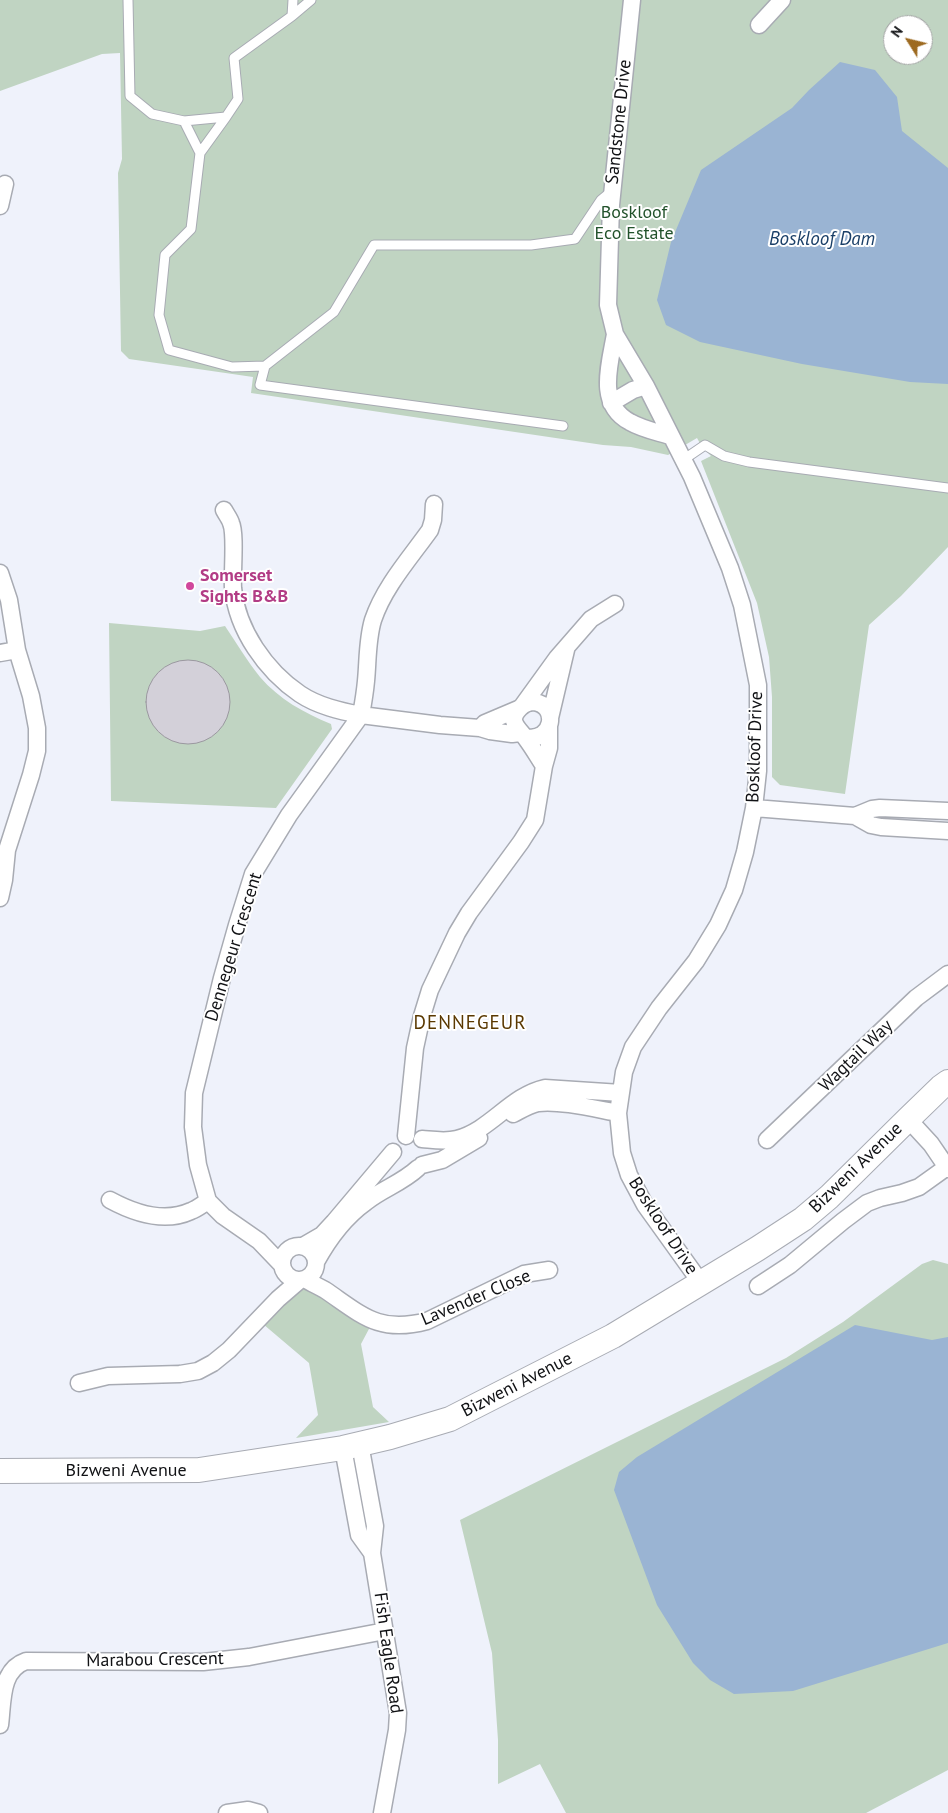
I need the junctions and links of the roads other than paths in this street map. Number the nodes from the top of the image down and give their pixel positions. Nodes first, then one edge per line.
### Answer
1 (128, 0) edge
2 (293, 0) edge
3 (311, 0) edge
4 (632, 0) edge
5 (782, 0) edge
6 (292, 16) junction
7 (759, 25) dead end
8 (226, 117) junction
9 (184, 121) junction
10 (200, 153) junction
11 (6, 184) dead end
12 (612, 190) junction
13 (0, 206) edge
14 (615, 334) junction
15 (265, 366) junction
16 (646, 386) junction
17 (611, 404) junction
18 (563, 426) dead end
19 (670, 436) junction
20 (682, 460) junction
21 (948, 488) edge
22 (434, 504) dead end
23 (224, 510) dead end
24 (0, 573) edge
25 (615, 604) dead end
26 (567, 648) junction
27 (17, 650) junction
28 (0, 653) edge
29 (521, 707) junction
30 (361, 715) junction
31 (550, 722) junction
32 (480, 728) junction
33 (523, 735) junction
34 (544, 766) junction
35 (754, 808) junction
36 (948, 811) edge
37 (855, 816) junction
38 (948, 831) edge
39 (0, 898) edge
40 (948, 974) edge
41 (948, 1082) edge
42 (621, 1093) junction
43 (538, 1097) junction
44 (576, 1098) junction
45 (618, 1113) junction
46 (908, 1119) junction
47 (414, 1137) junction
48 (767, 1140) dead end
49 (393, 1152) junction
50 (420, 1166) junction
51 (948, 1168) edge
52 (110, 1200) dead end
53 (208, 1201) junction
54 (259, 1241) junction
55 (298, 1247) junction
56 (549, 1270) dead end
57 (300, 1271) junction
58 (701, 1283) junction
59 (758, 1286) dead end
60 (80, 1383) dead end
61 (351, 1446) junction
62 (0, 1471) edge
63 (385, 1631) junction
64 (0, 1725) edge
65 (227, 1813) edge
66 (259, 1813) edge
67 (382, 1813) edge

1 - 9 lane
2 - 6 lane
3 - 6 lane
4 - 12 street, Sandstone Drive
5 - 7 street
6 - 8 lane
8 - 9 lane
8 - 10 lane
9 - 10 lane
10 - 15 lane
11 - 13 street
12 - 14 street, Sandstone Drive
12 - 15 lane
14 - 16 street, Boskloof Drive
14 - 17 street
15 - 18 lane
16 - 17 street
16 - 19 street, Boskloof Drive
17 - 19 street
19 - 20 street, Boskloof Drive
20 - 21 lane
20 - 35 street, Boskloof Drive
22 - 30 street
23 - 30 street
24 - 27 street
25 - 26 street
26 - 29 street
26 - 31 street
27 - 28 street
27 - 39 street
29 - 31 street
29 - 32 street
29 - 33 street
30 - 32 street
30 - 53 street, Dennegeur Crescent
31 - 33 street
31 - 34 street
32 - 33 street
33 - 34 street
34 - 47 street
35 - 37 street
35 - 42 street, Boskloof Drive
36 - 37 street
37 - 38 street
40 - 48 street, Wagtail Way
41 - 46 street, Bizweni Avenue
42 - 44 street
42 - 45 street, Boskloof Drive
43 - 44 street
43 - 47 street
43 - 50 street
44 - 45 street
45 - 58 street, Boskloof Drive
46 - 51 street
46 - 58 street, Bizweni Avenue
47 - 49 street
47 - 50 street
49 - 50 street
49 - 55 street
50 - 57 street
51 - 59 street
52 - 53 street
53 - 54 street, Dennegeur Crescent
54 - 55 street, Dennegeur Crescent
54 - 57 street, Dennegeur Crescent
55 - 57 street
55 - 57 street
56 - 57 street, Lavender Close
57 - 60 street
58 - 61 street, Bizweni Avenue
61 - 62 street, Bizweni Avenue
61 - 63 street, Fish Eagle Road
63 - 64 street, Marabou Crescent
63 - 67 street, Fish Eagle Road
65 - 66 street

